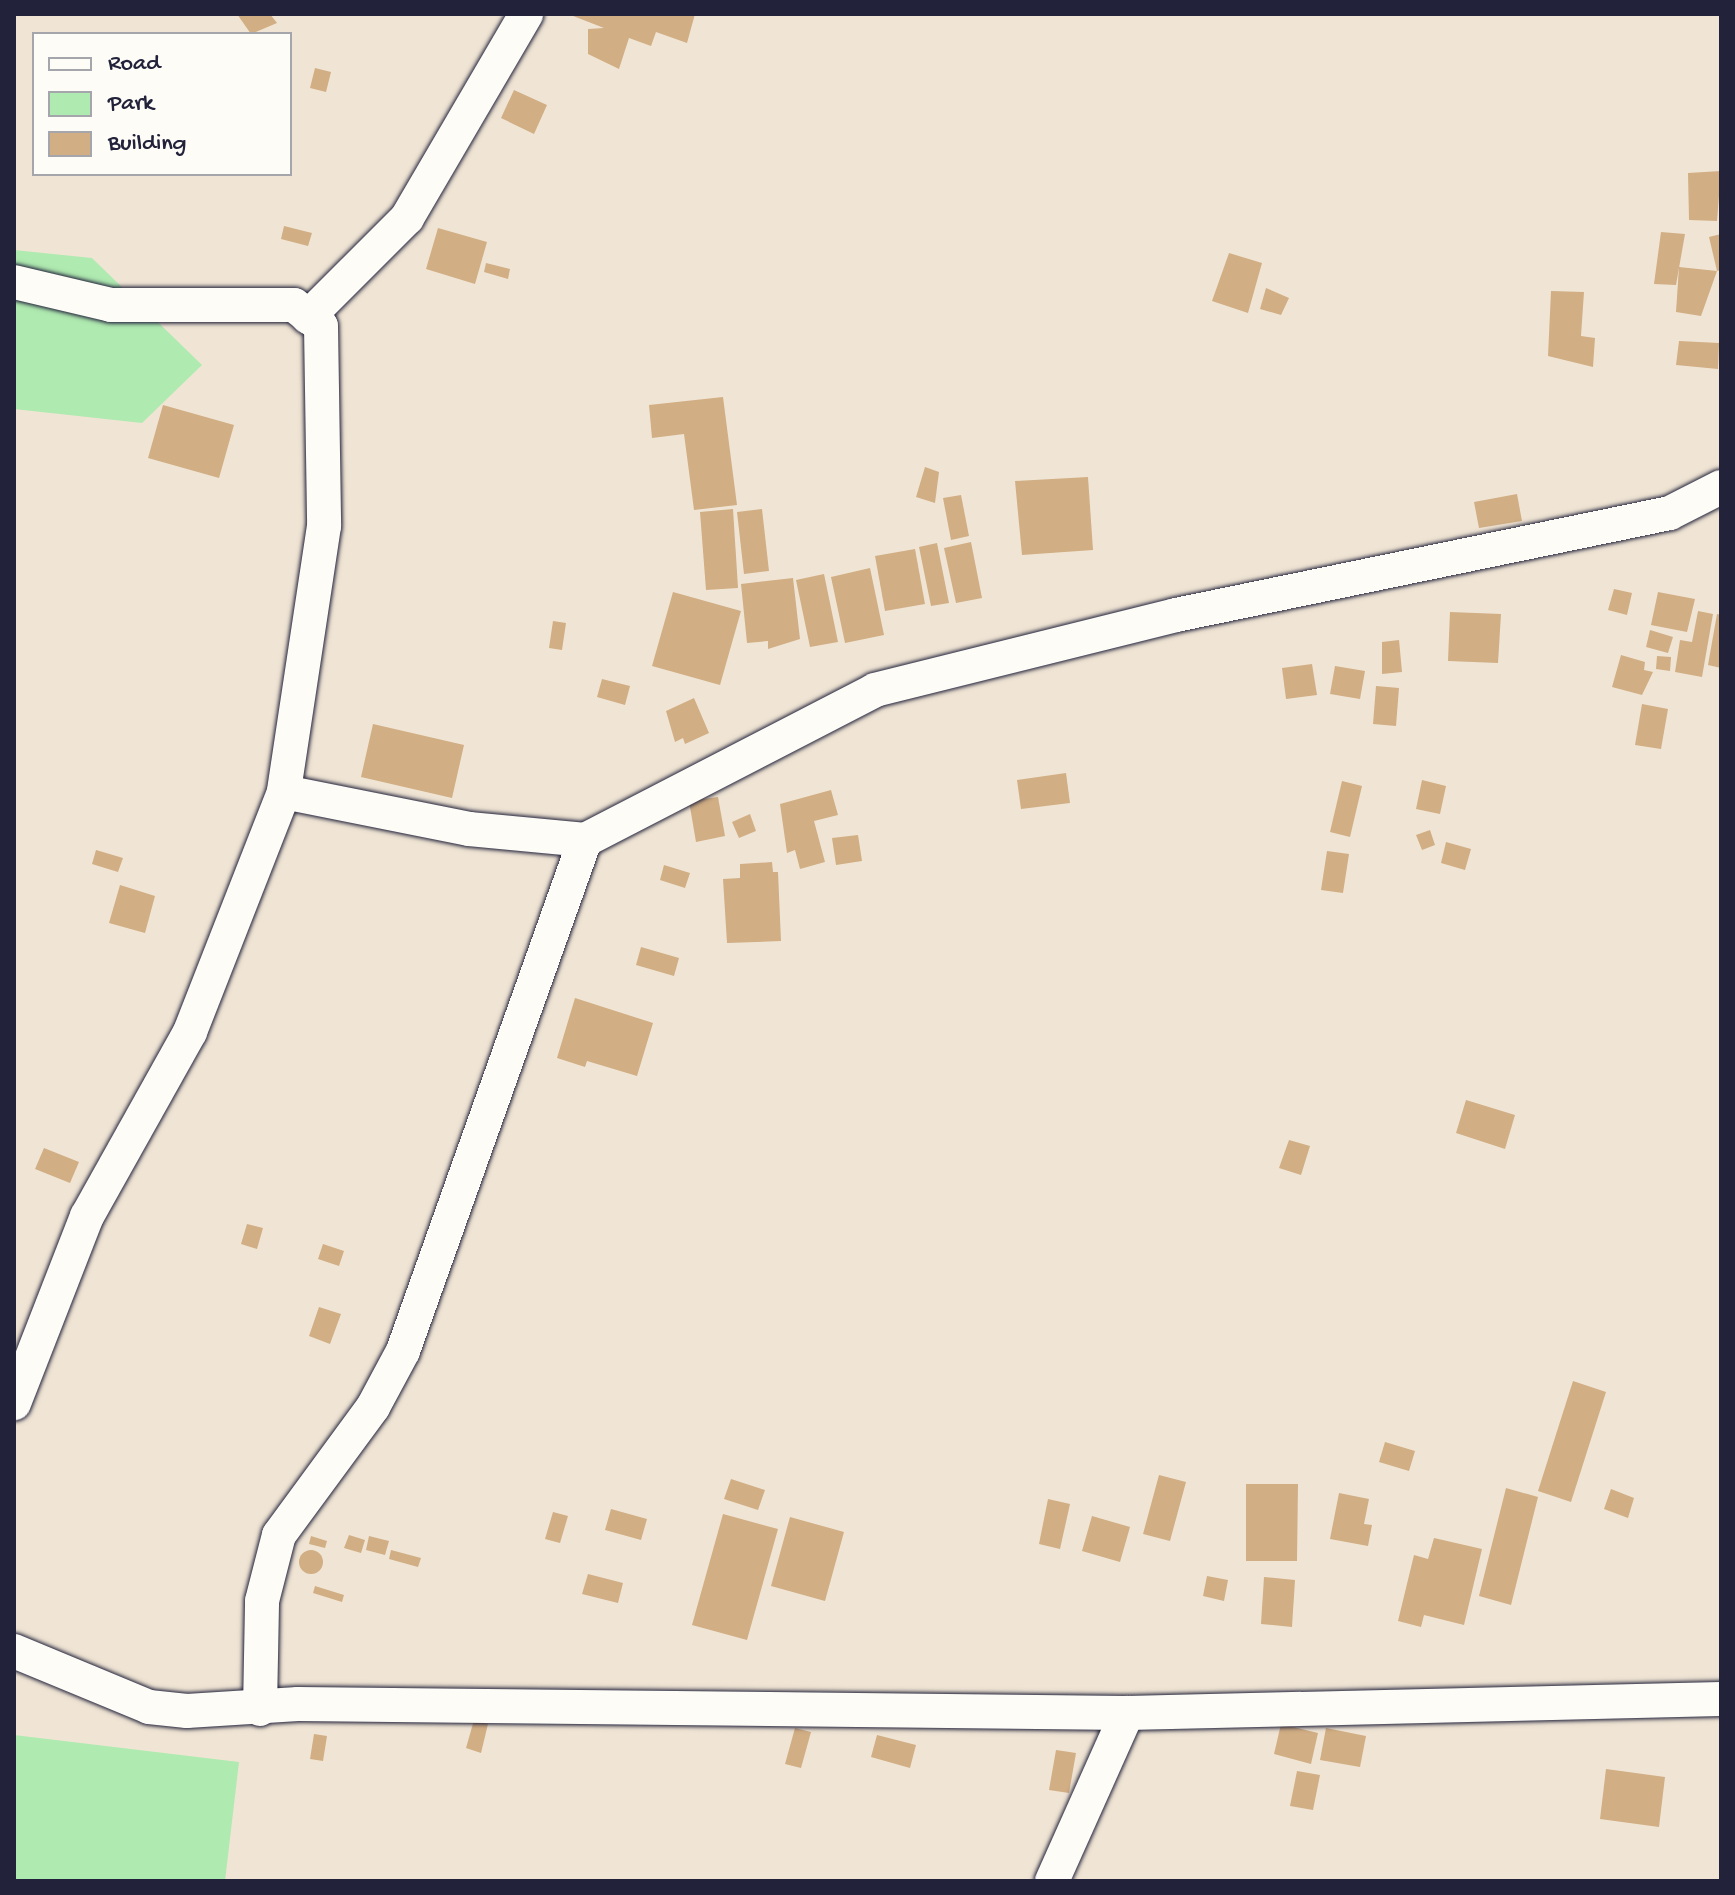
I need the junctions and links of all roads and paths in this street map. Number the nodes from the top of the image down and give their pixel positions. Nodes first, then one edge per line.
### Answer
1 (526, 14) edge
2 (14, 282) edge
3 (308, 317) junction
4 (1721, 487) edge
5 (284, 792) junction
6 (585, 840) junction
7 (14, 1403) edge
8 (14, 1651) edge
9 (1721, 1699) edge
10 (260, 1709) junction
11 (1127, 1713) junction
12 (1052, 1881) edge

1 - 3 street
2 - 3 street
3 - 5 street
4 - 6 street
5 - 6 street
5 - 7 street
6 - 10 street
8 - 10 street
9 - 11 street
10 - 11 street
11 - 12 street

